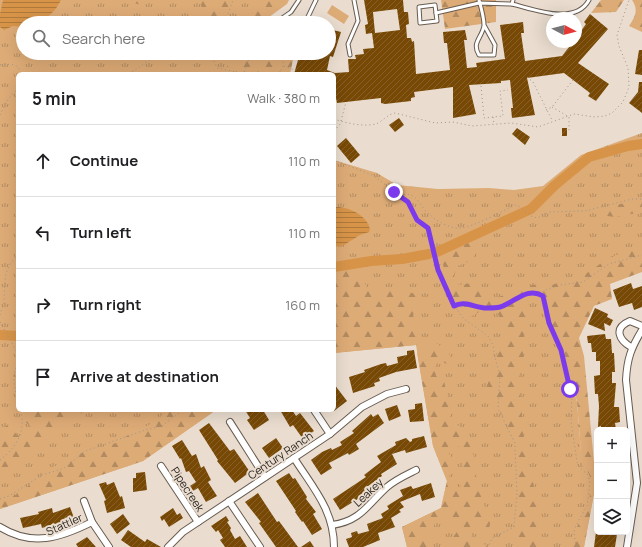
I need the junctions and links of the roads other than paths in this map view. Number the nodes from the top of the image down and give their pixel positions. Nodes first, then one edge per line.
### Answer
1 (299, 0) edge
2 (316, 0) edge
3 (354, 0) edge
4 (513, 0) edge
5 (589, 0) edge
6 (479, 2) edge
7 (512, 4) junction
8 (436, 14) junction
9 (286, 16) edge
10 (308, 16) edge
11 (484, 25) junction
12 (350, 55) dead end
13 (642, 326) edge
14 (642, 330) edge
15 (631, 347) junction
16 (406, 389) dead end
17 (315, 412) edge
18 (230, 422) dead end
19 (330, 434) junction
20 (294, 458) junction
21 (161, 466) dead end
22 (416, 470) dead end
23 (266, 477) junction
24 (84, 501) dead end
25 (229, 501) junction
26 (92, 522) junction
27 (198, 522) junction
28 (332, 525) junction
29 (0, 528) edge
30 (109, 547) edge
31 (168, 547) edge
32 (260, 547) edge
33 (334, 547) edge
34 (627, 547) edge

1 - 9 lane
2 - 10 lane
3 - 12 lane
4 - 7 lane
5 - 7 lane
6 - 7 lane
6 - 8 lane
6 - 11 lane
8 - 8 lane
11 - 11 lane
13 - 15 street
14 - 15 street
15 - 34 street
16 - 19 street, Century Ranch
17 - 19 street
18 - 23 street
19 - 20 street, Century Ranch
20 - 23 street, Century Ranch
20 - 28 street
21 - 27 street, Pipecreek
22 - 28 street, Leakey
23 - 25 street, Century Ranch
24 - 26 street
25 - 27 street, Century Ranch
25 - 32 street
26 - 29 street, Stattler
26 - 30 street
27 - 31 street, Century Ranch
28 - 33 street

